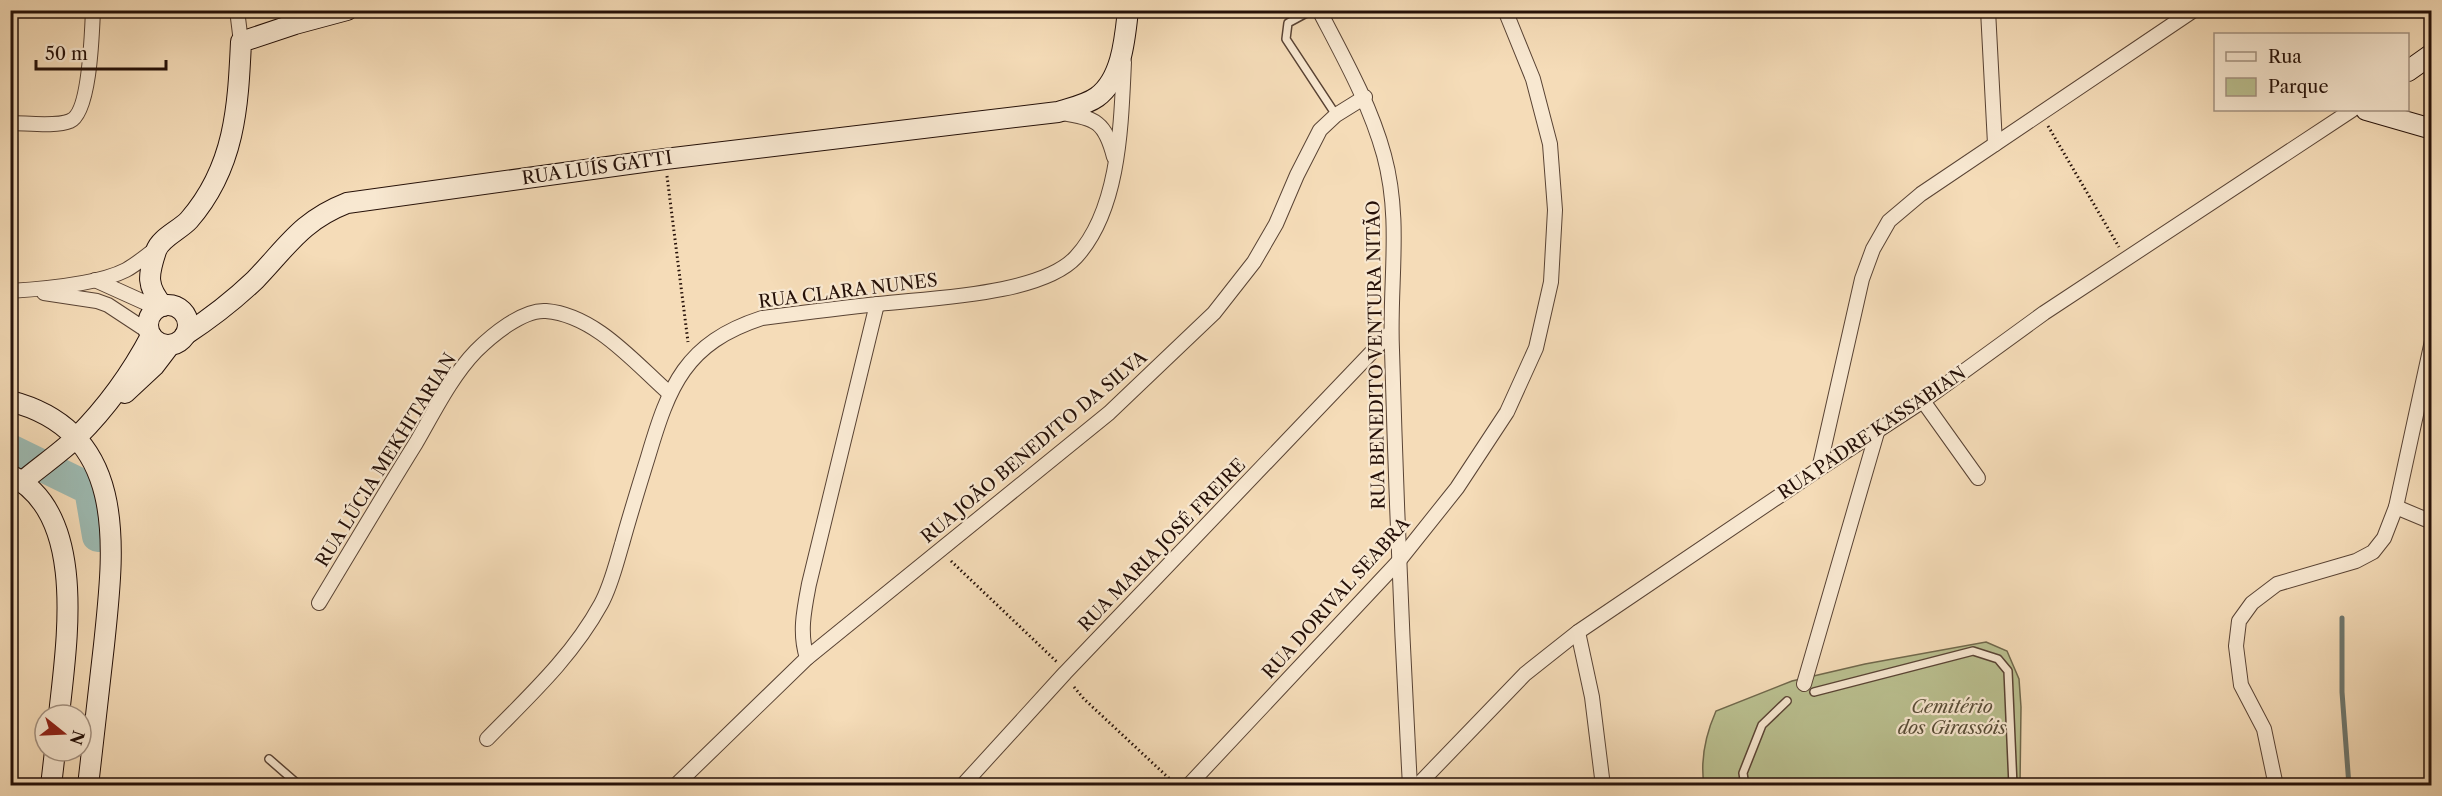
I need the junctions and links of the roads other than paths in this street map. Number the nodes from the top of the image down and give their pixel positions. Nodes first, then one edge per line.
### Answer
1 (93, 10) edge
2 (237, 10) edge
3 (347, 10) edge
4 (1128, 10) edge
5 (1312, 10) edge
6 (1319, 10) edge
7 (1505, 10) edge
8 (1988, 10) edge
9 (2194, 10) edge
10 (1126, 35) junction
11 (241, 42) junction
12 (2432, 54) edge
13 (2409, 70) edge
14 (1365, 97) junction
15 (2350, 111) edge
16 (2369, 111) edge
17 (1058, 112) junction
18 (1336, 115) junction
19 (10, 123) edge
20 (2432, 129) edge
21 (1995, 144) junction
22 (1116, 168) junction
23 (157, 248) junction
24 (95, 280) junction
25 (16, 291) edge
26 (877, 304) junction
27 (160, 307) junction
28 (1391, 332) junction
29 (150, 334) junction
30 (178, 340) junction
31 (2432, 341) edge
32 (669, 393) junction
33 (10, 400) edge
34 (1923, 401) junction
35 (94, 417) junction
36 (1878, 429) junction
37 (71, 442) junction
38 (1819, 469) junction
39 (1978, 478) dead end
40 (20, 480) edge
41 (2396, 507) junction
42 (2432, 522) edge
43 (1398, 561) junction
44 (319, 603) dead end
45 (1578, 632) junction
46 (807, 658) junction
47 (1809, 688) joint
48 (1787, 701) dead end
49 (60, 703) edge
50 (487, 739) dead end
51 (269, 759) dead end
52 (54, 763) edge
53 (51, 786) edge
54 (88, 786) edge
55 (300, 786) edge
56 (675, 786) edge
57 (962, 786) edge
58 (1188, 786) edge
59 (1410, 786) edge
60 (1417, 786) edge
61 (1603, 786) edge
62 (1745, 786) edge
63 (2013, 786) edge
64 (2276, 786) edge

1 - 19 street
2 - 11 street
3 - 11 street
4 - 10 street, RUA LUÍS GATTI
5 - 18 lane
6 - 14 street, RUA BENEDITO VENTURA NITÃO
7 - 43 street, RUA DORIVAL SEABRA
8 - 21 street
9 - 21 street
10 - 17 street, RUA LUÍS GATTI
10 - 22 street, RUA CLARA NUNES
11 - 23 street
12 - 13 street
14 - 18 street, RUA JOÃO BENEDITO DA SILVA
14 - 28 street, RUA BENEDITO VENTURA NITÃO
15 - 34 street, RUA PADRE KASSABIAN
16 - 20 street
17 - 22 street, RUA LUÍS GATTI
17 - 30 street, RUA LUÍS GATTI
18 - 46 street, RUA JOÃO BENEDITO DA SILVA
21 - 38 street
22 - 26 street, RUA CLARA NUNES
23 - 24 street
23 - 27 street
24 - 25 street
24 - 27 street
25 - 29 street
26 - 32 street, RUA CLARA NUNES
26 - 46 street
27 - 29 street
27 - 30 street
28 - 43 street, RUA BENEDITO VENTURA NITÃO
28 - 57 street, RUA MARIA JOSÉ FREIRE
29 - 30 street
29 - 35 street, RUA LUÍS GATTI
30 - 35 street, RUA LUÍS GATTI
31 - 41 street
32 - 44 street, RUA LÚCIA MEKHITARIAN
32 - 50 street, RUA CLARA NUNES
33 - 37 street
34 - 36 street, RUA PADRE KASSABIAN
34 - 39 street
35 - 37 street, RUA LUÍS GATTI
36 - 38 street, RUA PADRE KASSABIAN
36 - 47 street
37 - 40 street, RUA LUÍS GATTI
37 - 54 street
38 - 45 street, RUA PADRE KASSABIAN
40 - 49 street
41 - 42 street
41 - 64 street
43 - 58 street, RUA DORIVAL SEABRA
43 - 59 street, RUA BENEDITO VENTURA NITÃO
45 - 60 street, RUA PADRE KASSABIAN
45 - 61 street
46 - 56 street, RUA JOÃO BENEDITO DA SILVA
47 - 63 lane
48 - 62 lane
51 - 55 lane
52 - 53 street

